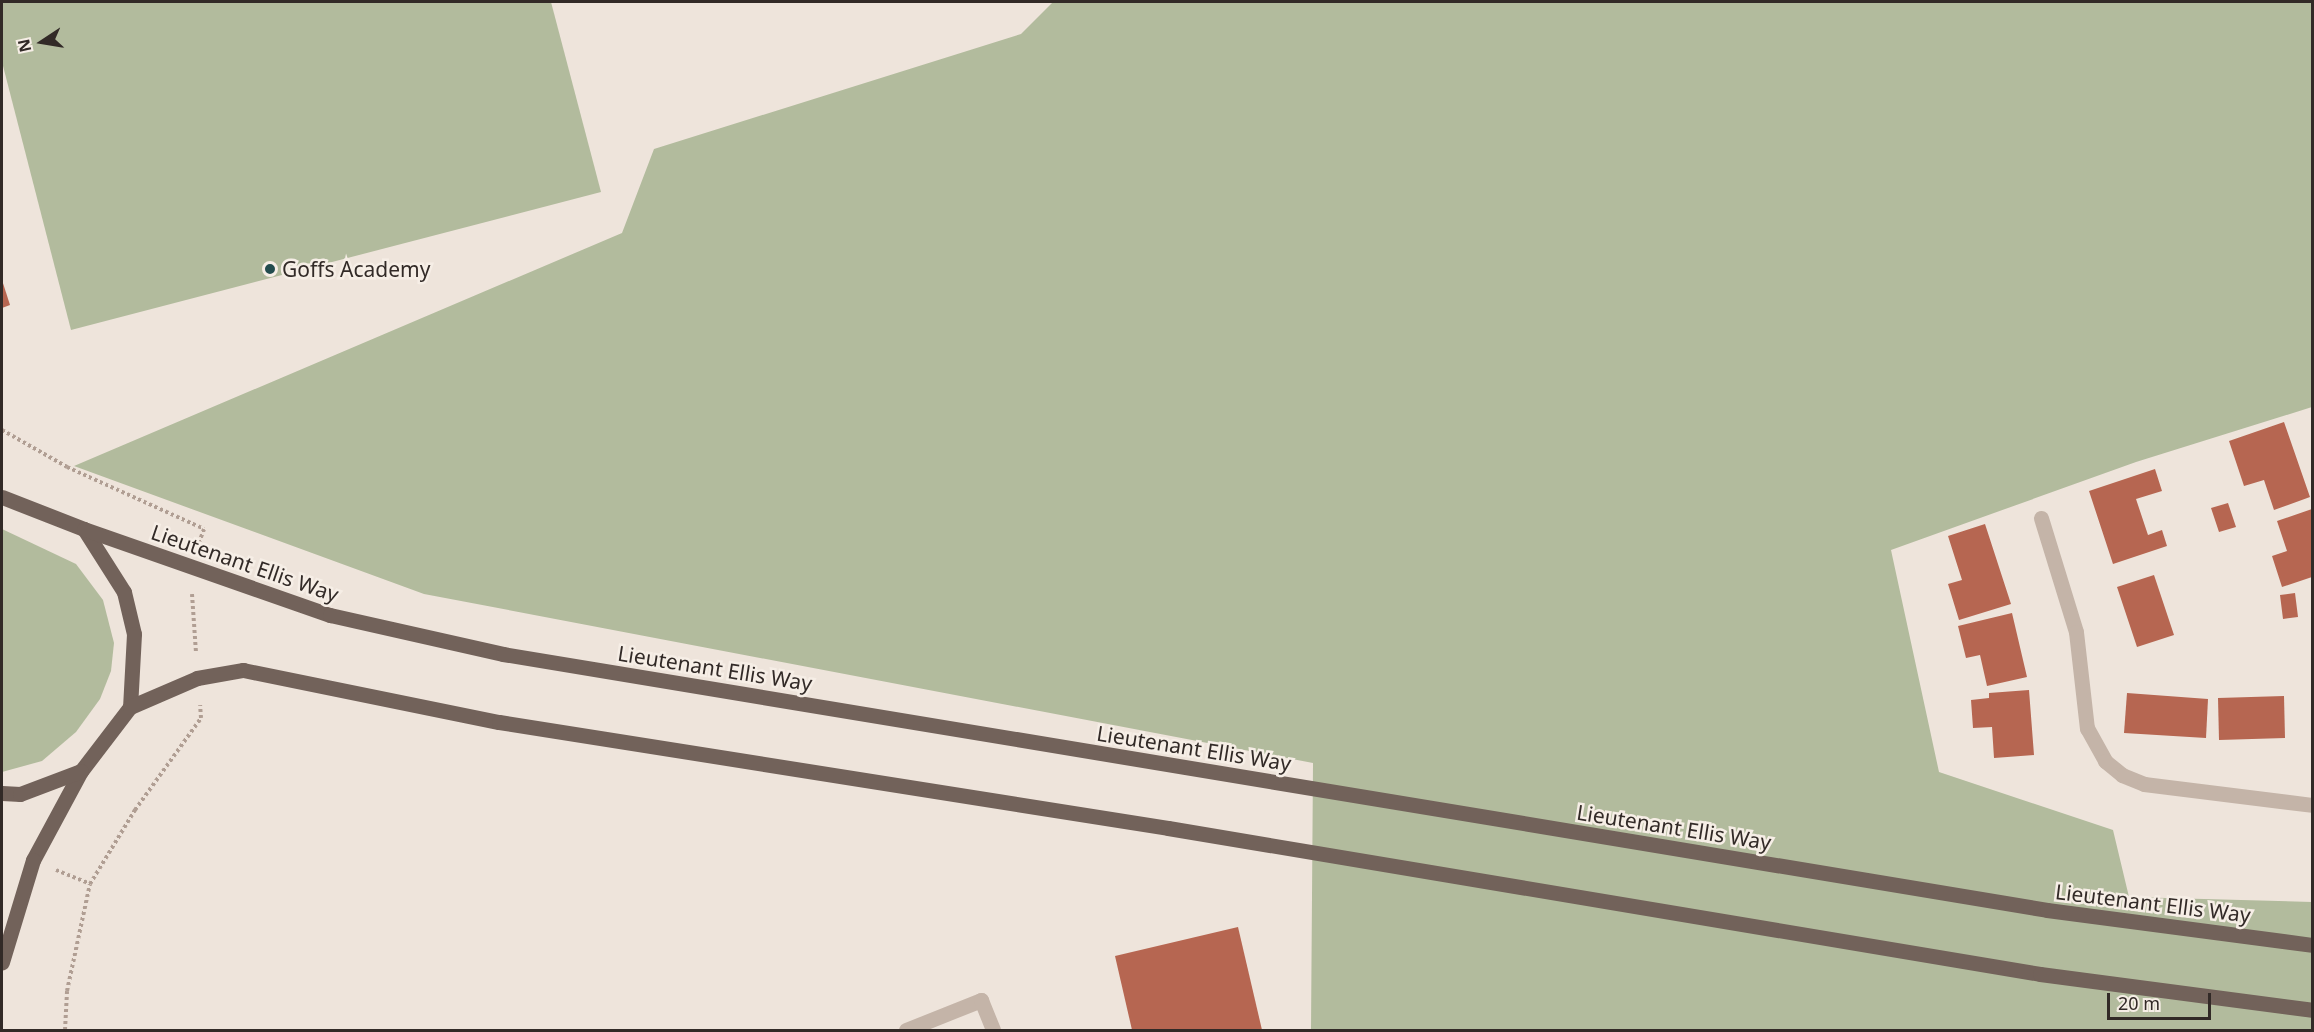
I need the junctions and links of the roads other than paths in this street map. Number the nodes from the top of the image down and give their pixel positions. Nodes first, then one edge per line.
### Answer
1 (2, 497) edge
2 (2041, 518) dead end
3 (84, 529) junction
4 (130, 707) junction
5 (81, 771) junction
6 (2, 793) edge
7 (2313, 805) edge
8 (2313, 945) edge
9 (2, 962) edge
10 (2313, 1010) edge
11 (906, 1030) edge
12 (993, 1030) edge

1 - 3 main road, Lieutenant Ellis Way
2 - 7 street
3 - 4 main road
3 - 8 main road, Lieutenant Ellis Way
4 - 5 main road
4 - 10 main road
5 - 6 main road
5 - 9 main road
11 - 12 street

